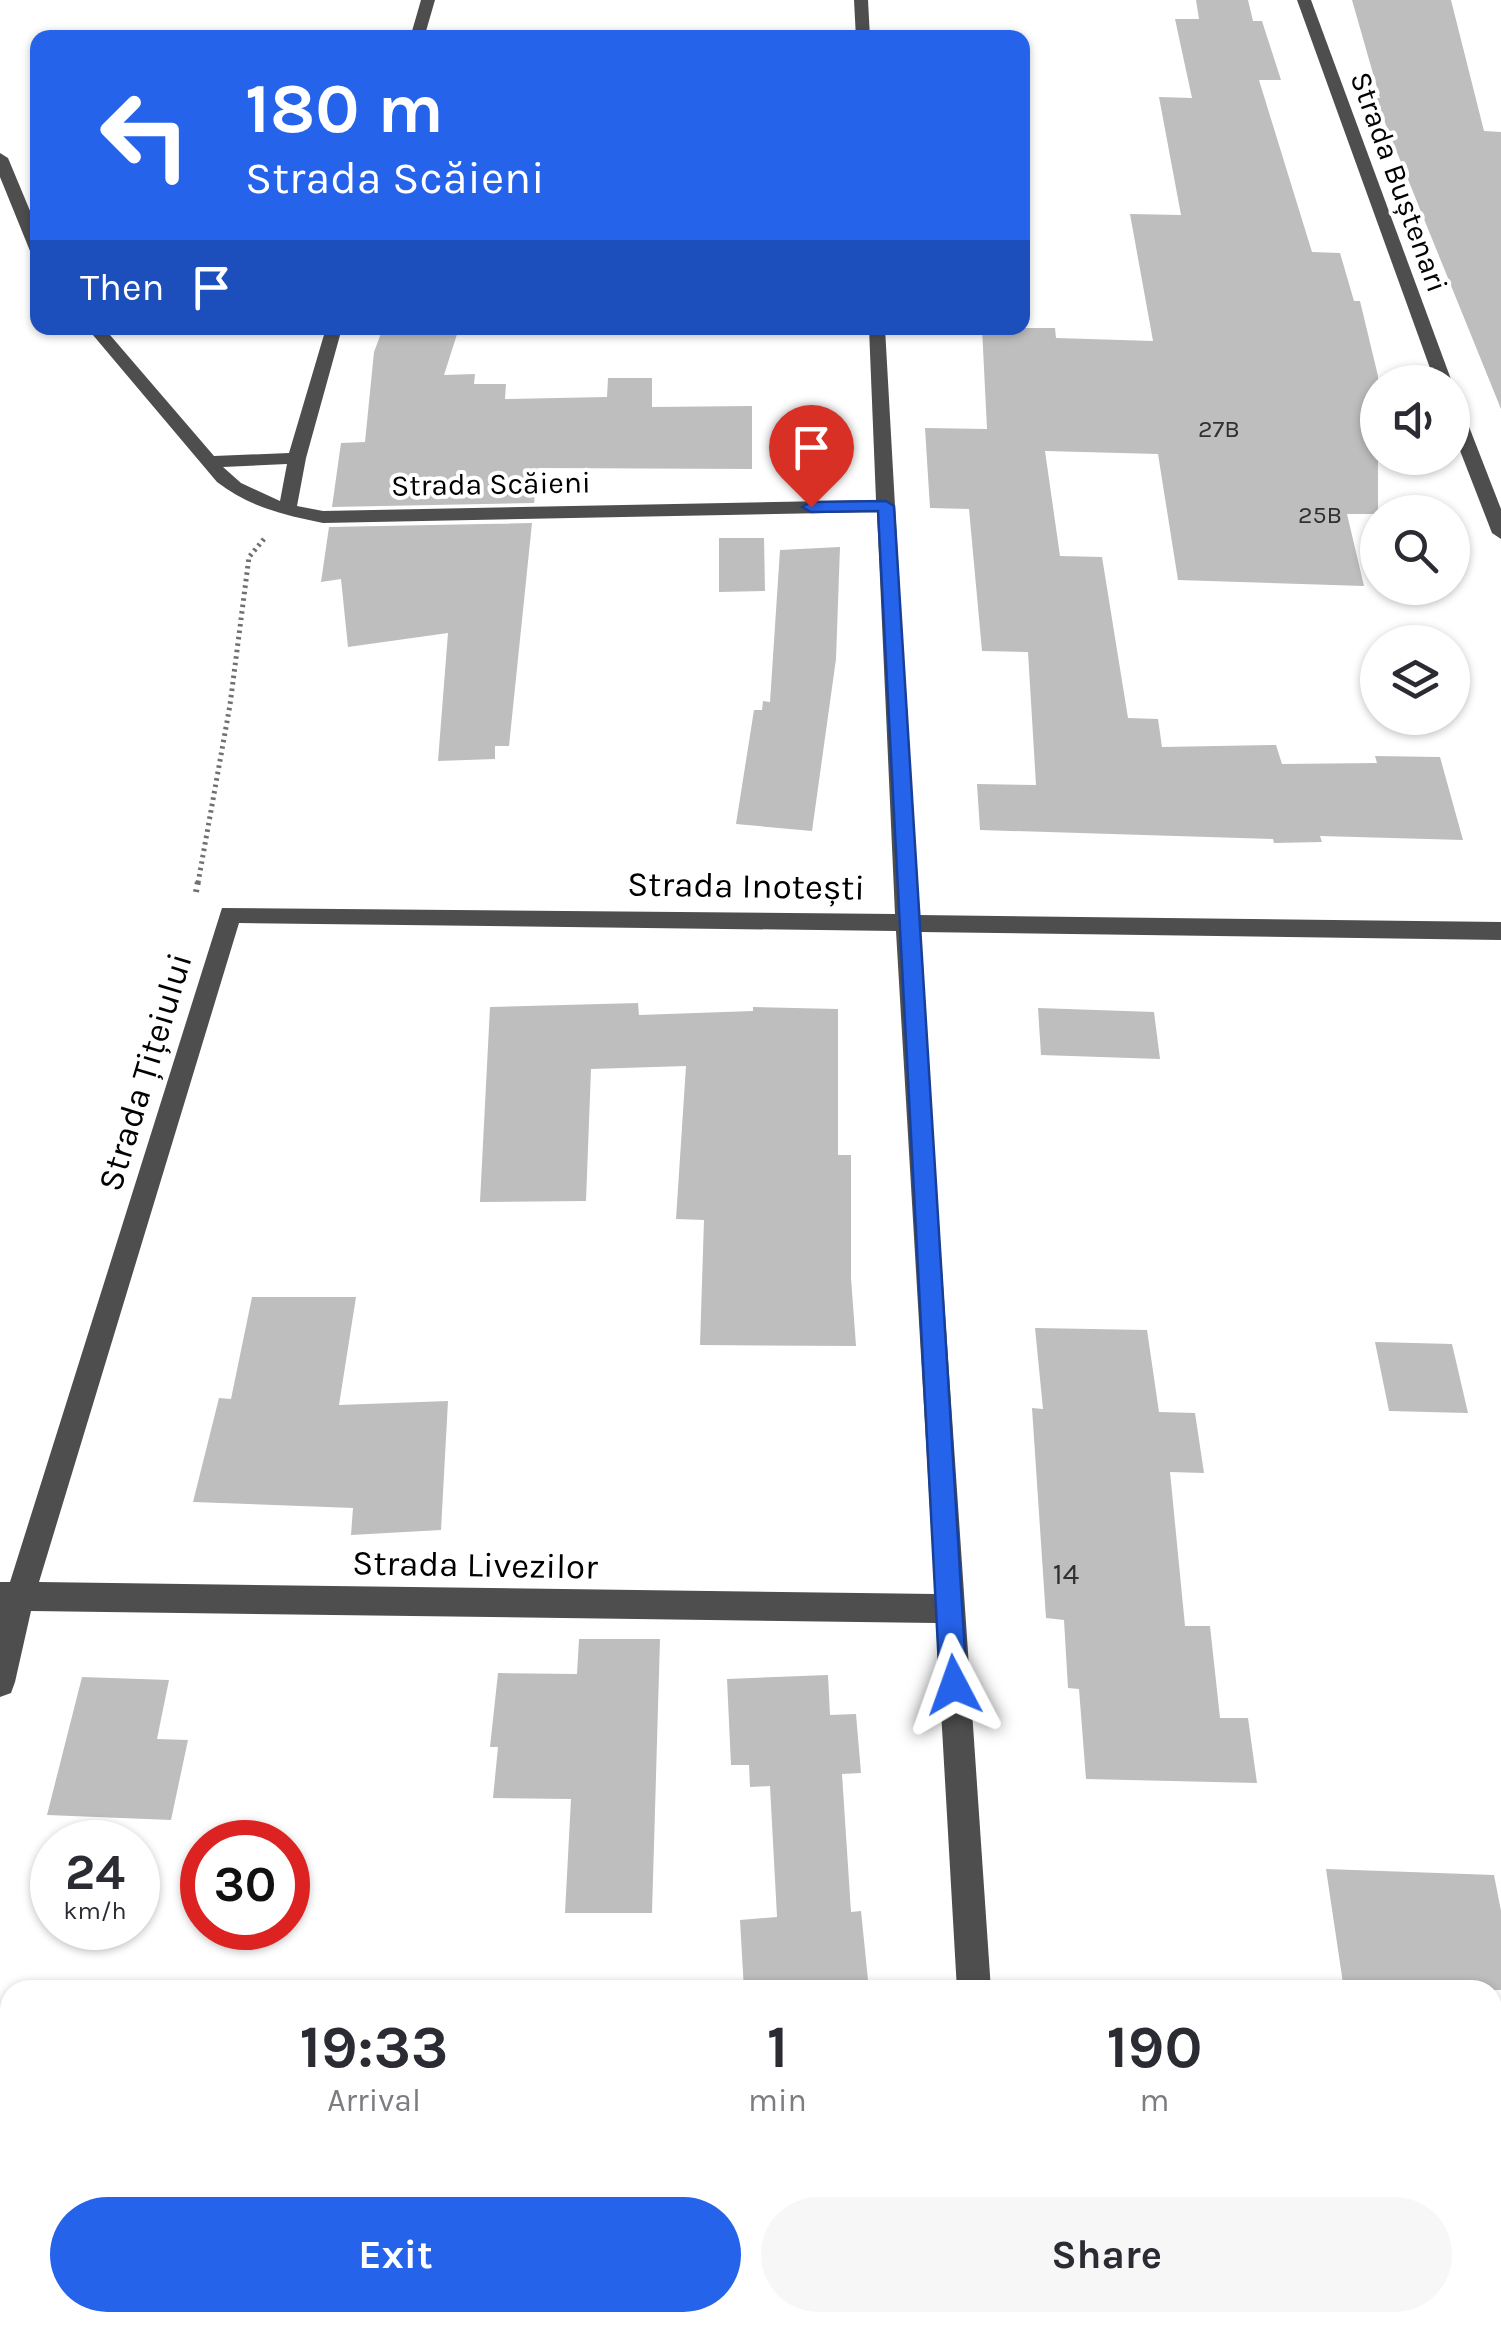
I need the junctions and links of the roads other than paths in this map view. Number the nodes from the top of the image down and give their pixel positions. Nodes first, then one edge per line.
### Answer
1 (428, 0) edge
2 (861, 0) edge
3 (1304, 0) edge
4 (419, 30) edge
5 (863, 30) edge
6 (0, 158) edge
7 (30, 231) edge
8 (101, 335) edge
9 (332, 335) edge
10 (877, 335) edge
11 (1438, 365) edge
12 (1470, 452) edge
13 (297, 458) junction
14 (207, 462) junction
15 (886, 506) junction
16 (287, 510) junction
17 (1501, 532) edge
18 (230, 914) joint
19 (907, 924) junction
20 (1501, 931) edge
21 (10, 1596) edge
22 (949, 1609) junction
23 (0, 1682) edge
24 (973, 1980) edge

1 - 4 street
2 - 5 street
3 - 11 street, Strada Buștenari
6 - 7 street
8 - 14 street, Strada Scăieni
9 - 13 street
10 - 15 street
12 - 17 street
13 - 14 street
13 - 16 street
14 - 16 street, Strada Scăieni
15 - 16 street, Strada Scăieni
15 - 19 street
18 - 19 street, Strada Inotești
18 - 21 street, Strada Țițeiului
19 - 20 street, Strada Inotești
19 - 22 street
21 - 22 street, Strada Livezilor
21 - 23 street, Strada Țițeiului
22 - 24 street

